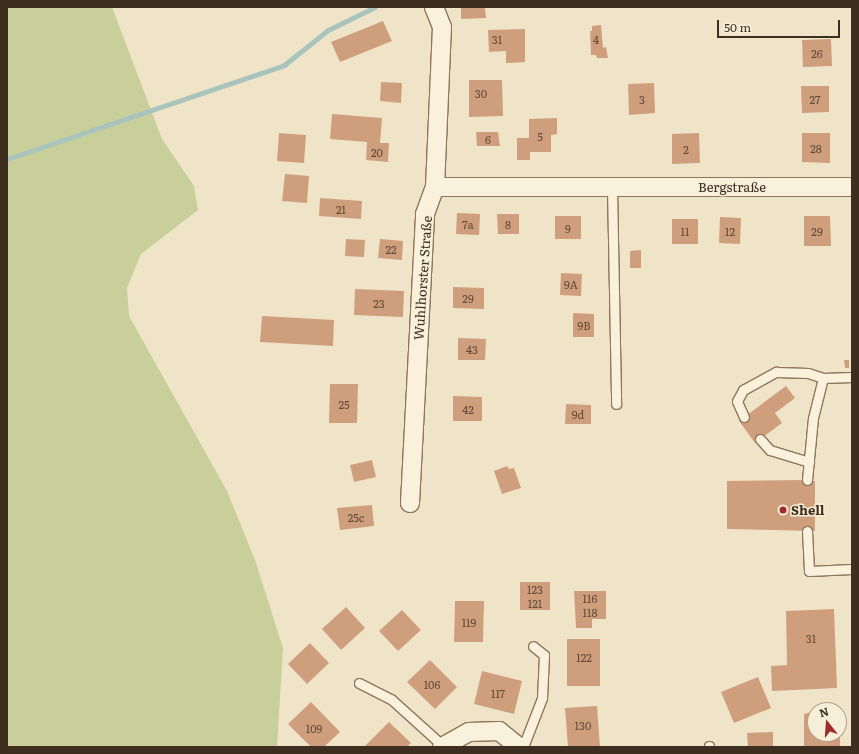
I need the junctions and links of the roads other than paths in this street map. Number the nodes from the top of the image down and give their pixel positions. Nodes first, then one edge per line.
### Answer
1 (434, 7) edge
2 (435, 187) junction
3 (612, 187) junction
4 (852, 187) edge
5 (852, 377) edge
6 (823, 378) junction
7 (616, 404) dead end
8 (744, 417) dead end
9 (760, 439) dead end
10 (808, 462) junction
11 (807, 480) dead end
12 (410, 503) dead end
13 (807, 530) dead end
14 (852, 569) edge
15 (532, 646) dead end
16 (359, 683) dead end
17 (442, 747) edge
18 (519, 747) edge
19 (523, 747) edge

1 - 2 street, Wuhlhorster Straße
2 - 3 street, Bergstraße
2 - 12 street, Wuhlhorster Straße
3 - 4 street, Bergstraße
3 - 7 lane
5 - 6 lane
6 - 8 lane
6 - 10 lane
9 - 10 lane
10 - 11 lane
13 - 14 lane
15 - 19 lane
16 - 17 lane
17 - 18 street

